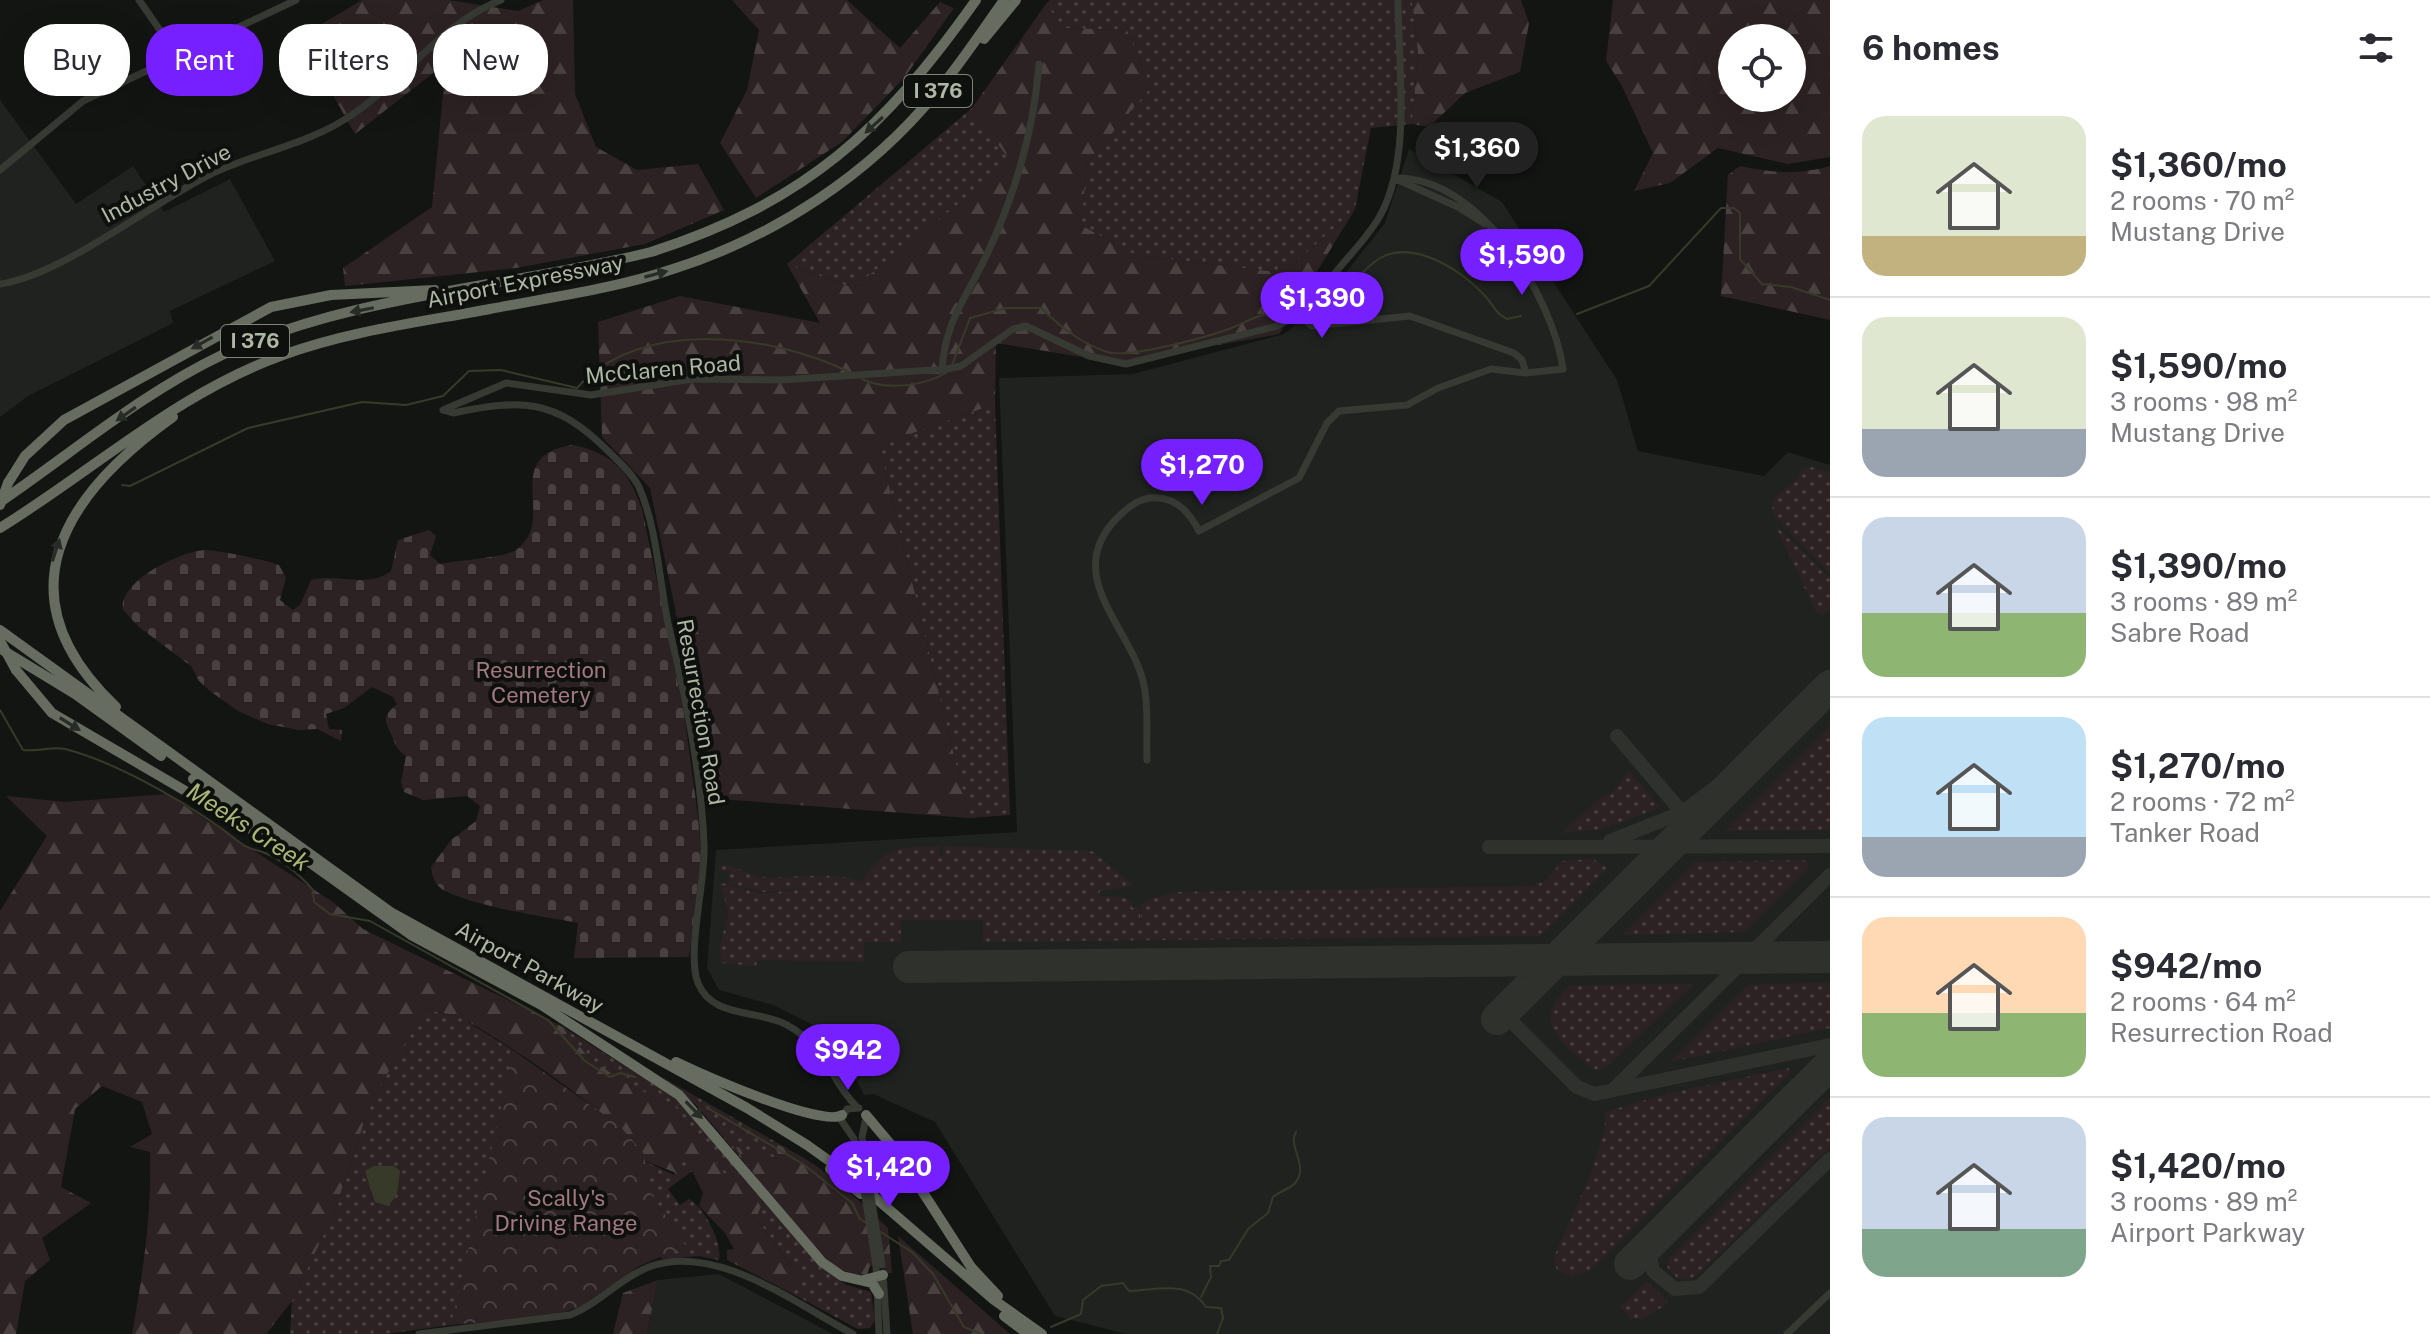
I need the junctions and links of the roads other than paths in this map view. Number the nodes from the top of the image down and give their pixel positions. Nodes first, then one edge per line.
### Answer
1 (139, 0) edge
2 (296, 0) edge
3 (501, 0) edge
4 (976, 0) edge
5 (1004, 0) edge
6 (1016, 0) edge
7 (1398, 0) edge
8 (156, 24) edge
9 (245, 24) edge
10 (1039, 64) dead end
11 (146, 71) edge
12 (858, 169) junction
13 (0, 170) edge
14 (1395, 178) junction
15 (548, 274) junction
16 (0, 284) edge
17 (1298, 314) junction
18 (283, 355) junction
19 (942, 370) junction
20 (1526, 373) junction
21 (443, 410) joint
22 (0, 503) edge
23 (0, 528) edge
24 (0, 630) edge
25 (0, 641) edge
26 (0, 648) edge
27 (1147, 760) dead end
28 (234, 799) junction
29 (380, 915) junction
30 (473, 959) junction
31 (538, 1003) junction
32 (844, 1091) junction
33 (861, 1111) junction
34 (844, 1112) junction
35 (862, 1159) junction
36 (879, 1270) junction
37 (863, 1280) junction
38 (1830, 1293) edge
39 (879, 1294) junction
40 (419, 1334) edge
41 (853, 1334) edge
42 (879, 1334) edge
43 (887, 1334) edge
44 (1028, 1334) edge
45 (1042, 1334) edge
46 (1787, 1334) edge

1 - 8 street
2 - 9 street
3 - 16 street, Industry Drive
4 -> 15 highway, Airport Expressway / I 376
5 - 12 highway, Airport Expressway / I 376
6 - 12 highway
7 - 14 street, McClaren Road
10 - 19 street
11 - 13 street
18 -> 12 highway, Airport Expressway / I 376
14 - 17 street, McClaren Road
14 - 20 street
15 -> 22 highway, Airport Expressway / I 376
15 -> 22 highway, bridge
17 - 19 street, McClaren Road
17 - 20 street
18 - 23 highway, Airport Expressway / I 376
28 -> 18 highway
19 - 21 street, McClaren Road
20 - 27 street
21 - 32 street, Resurrection Road
24 - 28 highway, Airport Parkway
25 -> 29 highway, bridge
26 - 29 highway, Airport Parkway
28 - 30 highway, Airport Parkway
29 - 31 highway, Airport Parkway
30 - 34 highway
30 - 45 highway, Airport Parkway
31 -> 37 highway
31 - 44 highway, Airport Parkway
32 - 33 street, Resurrection Road
32 - 34 street, Resurrection Road
33 - 34 street
33 - 35 street
33 - 45 highway
34 - 35 street, Resurrection Road
35 - 36 street, bridge
36 - 37 highway
36 - 39 street
36 - 43 street
37 - 39 highway
38 - 46 street
39 - 42 street
40 - 41 street

